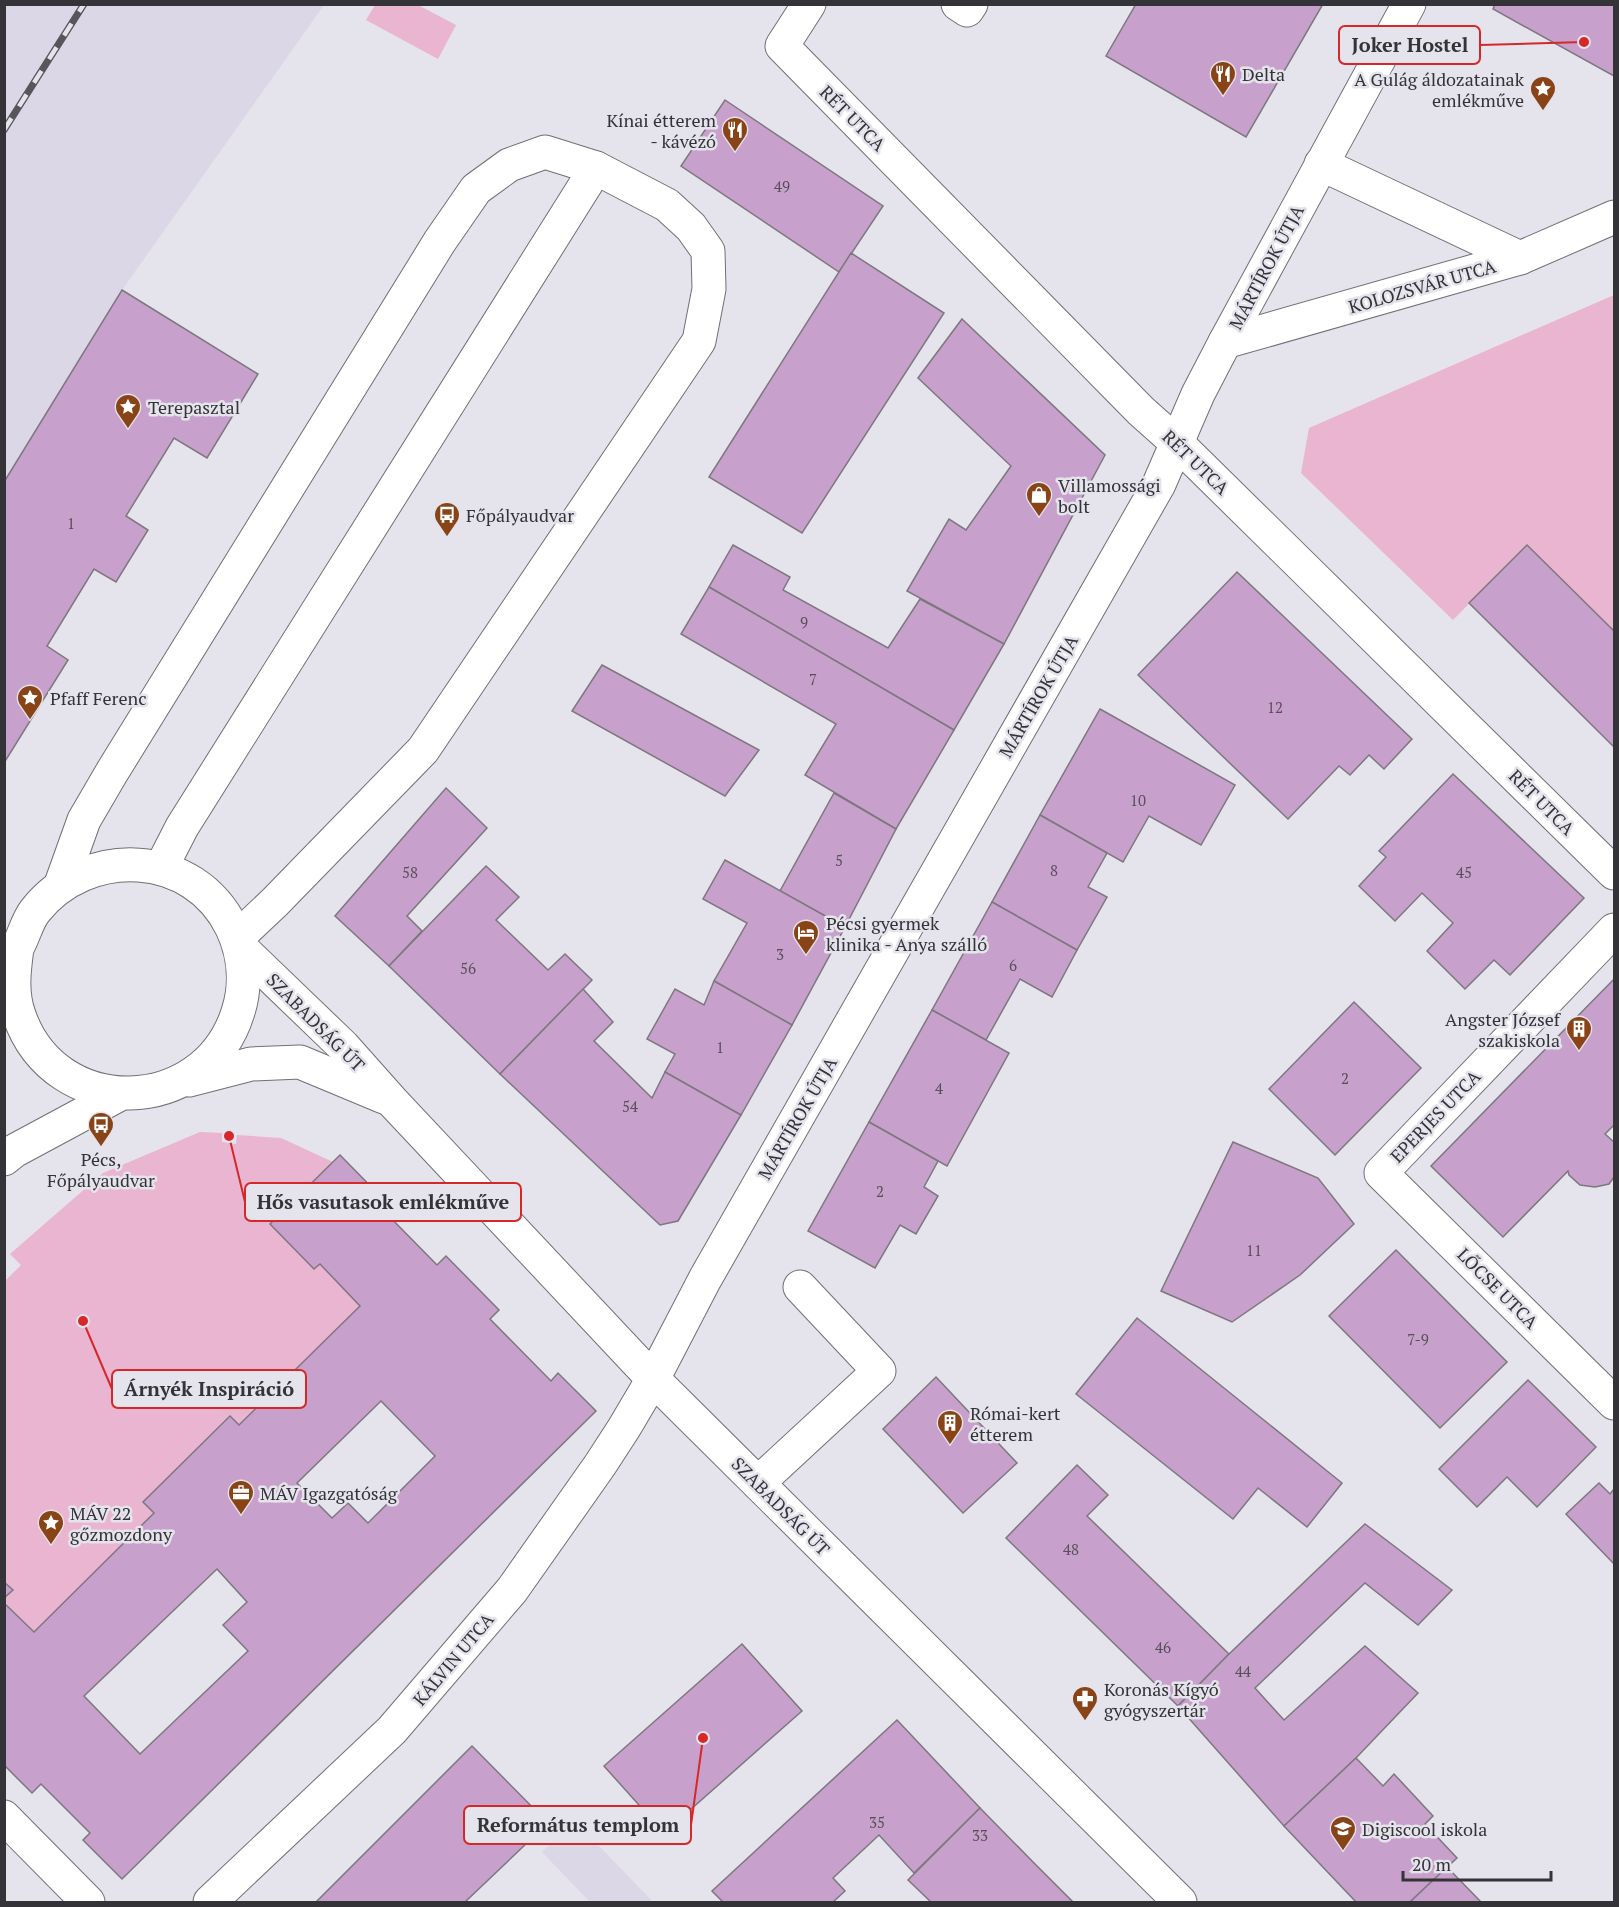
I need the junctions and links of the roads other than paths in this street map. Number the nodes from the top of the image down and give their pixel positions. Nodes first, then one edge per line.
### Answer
1 (809, 4) edge
2 (958, 4) edge
3 (971, 4) edge
4 (1409, 4) edge
5 (1321, 164) junction
6 (596, 168) junction
7 (1614, 218) edge
8 (1520, 258) junction
9 (1225, 342) junction
10 (1178, 444) junction
11 (161, 868) junction
12 (1614, 873) edge
13 (60, 886) junction
14 (1614, 930) edge
15 (238, 942) junction
16 (11, 957) edge
17 (178, 1082) junction
18 (120, 1094) junction
19 (391, 1100) junction
20 (4, 1159) edge
21 (1381, 1173) joint
22 (800, 1287) dead end
23 (653, 1379) junction
24 (1614, 1403) edge
25 (758, 1483) junction
26 (4, 1817) edge
27 (88, 1902) edge
28 (210, 1902) edge
29 (1180, 1902) edge

1 - 10 street, RÉT UTCA
2 - 3 street
4 - 5 street, MÁRTÍROK ÚTJA
5 - 8 street
5 - 9 street, MÁRTÍROK ÚTJA
6 - 11 street
6 - 13 street
6 - 15 street
7 - 8 street, KOLOZSVÁR UTCA
8 - 9 street, KOLOZSVÁR UTCA
9 - 10 street, MÁRTÍROK ÚTJA
10 - 12 street, RÉT UTCA
10 - 23 street, MÁRTÍROK ÚTJA
11 - 13 street
11 - 15 street
13 - 16 street
14 - 21 street, EPERJES UTCA
15 - 17 street
15 - 19 street, SZABADSÁG ÚT
16 - 18 street
17 - 18 street
17 - 19 street, SZABADSÁG ÚT
18 - 20 street
19 - 23 street, SZABADSÁG ÚT
21 - 24 street, LŐCSE UTCA
22 - 25 street
23 - 25 street, SZABADSÁG ÚT
23 - 28 street, KÁLVIN UTCA
25 - 29 street, SZABADSÁG ÚT
26 - 27 street

